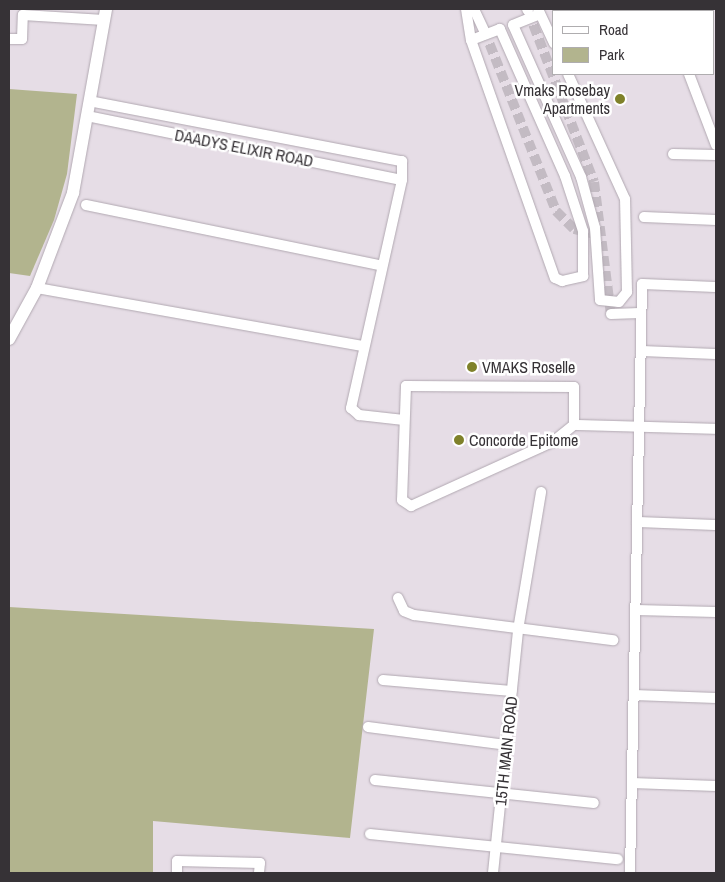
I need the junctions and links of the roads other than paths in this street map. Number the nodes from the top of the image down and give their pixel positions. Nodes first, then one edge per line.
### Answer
1 (466, 9) edge
2 (474, 9) edge
3 (539, 11) edge
4 (105, 14) edge
5 (484, 30) tunnel mouth
6 (9, 39) edge
7 (552, 39) edge
8 (471, 40) junction
9 (568, 75) edge
10 (689, 75) edge
11 (89, 102) junction
12 (87, 116) junction
13 (716, 145) edge
14 (672, 154) dead end
15 (716, 155) edge
16 (402, 180) junction
17 (86, 205) dead end
18 (644, 217) dead end
19 (716, 220) edge
20 (584, 249) junction
21 (595, 249) junction
22 (382, 266) junction
23 (716, 287) edge
24 (37, 288) junction
25 (640, 313) junction
26 (611, 314) dead end
27 (9, 339) edge
28 (364, 346) junction
29 (641, 350) junction
30 (716, 354) edge
31 (404, 420) junction
32 (574, 425) junction
33 (640, 426) junction
34 (716, 429) edge
35 (541, 492) dead end
36 (637, 522) junction
37 (716, 524) edge
38 (398, 598) dead end
39 (636, 610) junction
40 (716, 612) edge
41 (518, 630) junction
42 (613, 640) dead end
43 (383, 680) dead end
44 (512, 691) junction
45 (634, 695) junction
46 (716, 698) edge
47 (368, 727) dead end
48 (506, 745) junction
49 (375, 780) dead end
50 (632, 783) junction
51 (716, 786) edge
52 (501, 791) junction
53 (594, 803) dead end
54 (370, 834) dead end
55 (496, 845) junction
56 (618, 859) dead end
57 (177, 873) edge
58 (259, 873) edge
59 (493, 873) edge
60 (630, 873) edge

1 - 8 street
2 - 5 street
3 - 7 street
3 - 21 street
4 - 6 street
4 - 11 street
8 - 20 street
8 - 20 street
9 - 21 street
10 - 13 street
11 - 12 street
11 - 16 street, DAADYS ELIXIR ROAD
12 - 16 street, DAADYS ELIXIR ROAD
12 - 24 street
14 - 15 street
16 - 22 street
17 - 22 street
18 - 19 street
20 - 21 street
22 - 28 street
23 - 25 street
24 - 27 street
24 - 28 street
25 - 26 street
25 - 29 street
28 - 31 street
29 - 30 street
29 - 33 street
31 - 32 street
31 - 32 street
32 - 33 street
33 - 34 street
33 - 36 street
35 - 41 street, 15TH MAIN ROAD
36 - 37 street
36 - 39 street
38 - 41 street
39 - 40 street
39 - 45 street
41 - 42 street
41 - 44 street, 15TH MAIN ROAD
43 - 44 street
44 - 48 street, 15TH MAIN ROAD
45 - 46 street
45 - 50 street
47 - 48 street
48 - 52 street, 15TH MAIN ROAD
49 - 52 street
50 - 51 street
50 - 60 street
52 - 53 street
52 - 55 street, 15TH MAIN ROAD
54 - 55 street
55 - 56 street
55 - 59 street, 15TH MAIN ROAD
57 - 58 street

